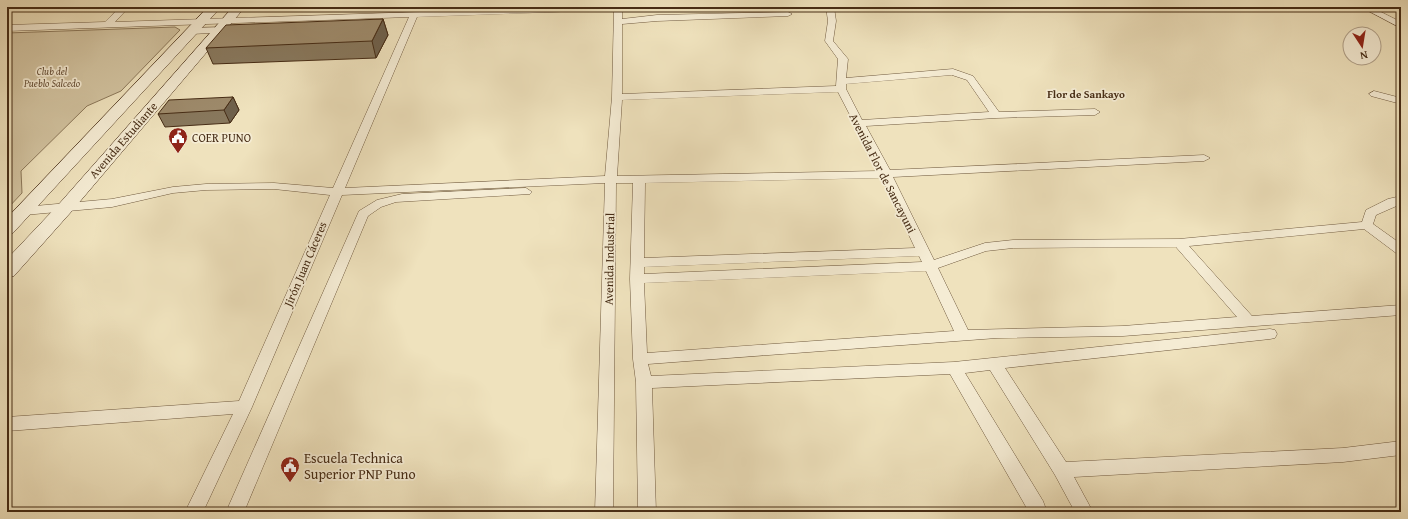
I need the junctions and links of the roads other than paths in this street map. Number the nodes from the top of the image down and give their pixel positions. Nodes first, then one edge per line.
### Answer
1 (125, 7) edge
2 (215, 7) edge
3 (239, 7) edge
4 (644, 7) edge
5 (830, 7) edge
6 (1365, 7) edge
7 (618, 8) edge
8 (788, 14) dead end
9 (412, 19) junction
10 (618, 22) junction
11 (108, 24) junction
12 (1401, 25) edge
13 (197, 26) junction
14 (228, 27) junction
15 (7, 28) edge
16 (255, 29) edge
17 (842, 85) junction
18 (1374, 94) dead end
19 (617, 98) junction
20 (1401, 101) edge
21 (1095, 112) dead end
22 (996, 115) junction
23 (858, 123) junction
24 (1204, 158) dead end
25 (886, 174) junction
26 (639, 180) junction
27 (610, 183) junction
28 (336, 192) junction
29 (1401, 200) edge
30 (65, 208) junction
31 (24, 211) junction
32 (1367, 225) junction
33 (7, 229) edge
34 (1179, 243) junction
35 (1401, 250) edge
36 (923, 252) junction
37 (636, 263) junction
38 (930, 266) junction
39 (7, 271) edge
40 (637, 279) junction
41 (1401, 310) edge
42 (1247, 320) junction
43 (1270, 334) dead end
44 (963, 335) junction
45 (640, 359) junction
46 (994, 363) junction
47 (954, 368) junction
48 (644, 382) junction
49 (244, 407) junction
50 (7, 424) edge
51 (1401, 448) edge
52 (1061, 470) junction
53 (194, 512) edge
54 (234, 512) edge
55 (604, 512) edge
56 (647, 512) edge
57 (1038, 512) edge
58 (1084, 512) edge

1 - 11 street
2 - 13 street, Avenida Estudiante
3 - 14 street, Avenida Estudiante
4 - 7 street
5 - 17 street, Avenida Flor de Sancayuni
6 - 12 street
7 - 9 street
7 - 10 street, Avenida Industrial
8 - 10 street
9 - 14 street
9 - 16 street
9 - 28 street, Jirón Juan Cáceres
10 - 19 street, Avenida Industrial
11 - 13 street
11 - 15 street
13 - 14 street
13 - 14 street
13 - 31 street, Avenida Estudiante
14 - 30 street, Avenida Estudiante
17 - 19 street
17 - 22 street
17 - 23 street, Avenida Flor de Sancayuni
18 - 20 street
19 - 27 street, Avenida Industrial
21 - 22 street
22 - 23 street
23 - 25 street, Avenida Flor de Sancayuni
24 - 25 street
25 - 26 street
25 - 36 street, Avenida Flor de Sancayuni
26 - 27 street
26 - 37 street
27 - 28 street
27 - 54 street
27 - 55 street, Avenida Industrial
28 - 30 street
28 - 49 street, Jirón Juan Cáceres
29 - 32 street
30 - 31 street
30 - 39 street, Avenida Estudiante
31 - 33 street, Avenida Estudiante
32 - 34 street
32 - 35 street
34 - 38 street
34 - 42 street
36 - 37 street
36 - 38 street, Avenida Flor de Sancayuni
37 - 40 street
38 - 40 street
38 - 44 street, Avenida Flor de Sancayuni
40 - 45 street
41 - 42 street
42 - 44 street
43 - 46 street
44 - 45 street
45 - 48 street
46 - 47 street
46 - 52 street
47 - 48 street
47 - 57 street
48 - 56 street
49 - 50 street
49 - 53 street, Jirón Juan Cáceres
51 - 52 street
52 - 58 street

